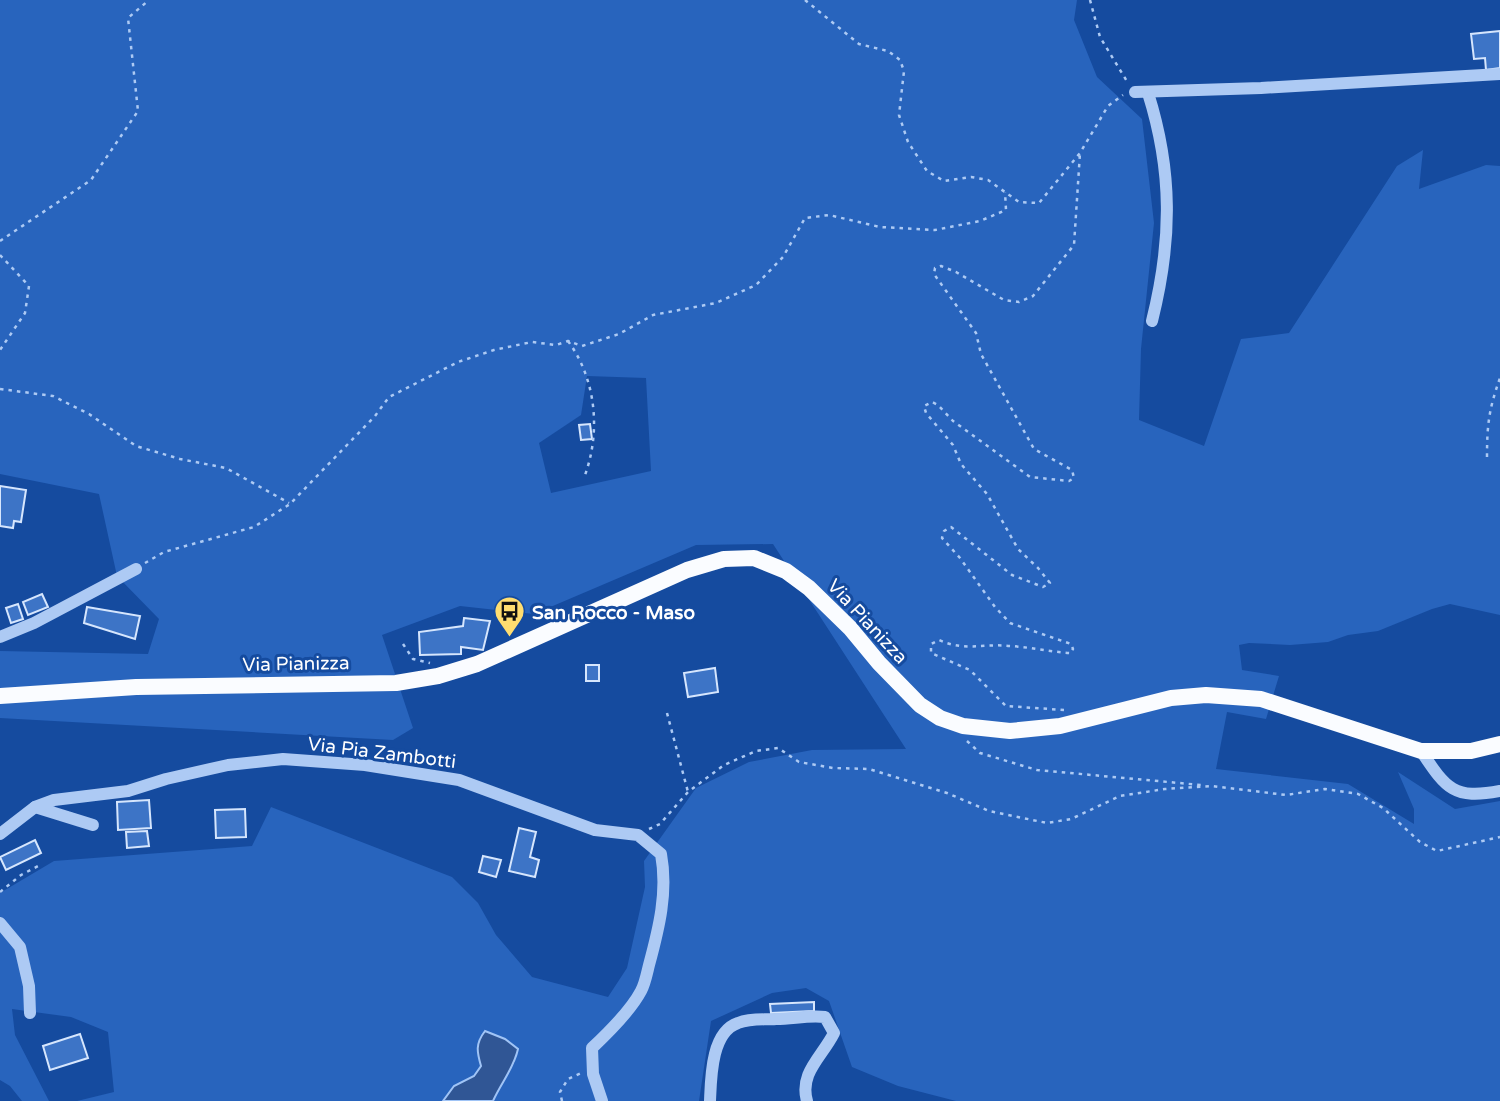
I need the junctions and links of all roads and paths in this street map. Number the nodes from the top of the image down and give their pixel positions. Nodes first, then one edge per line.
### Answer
1 (149, 0) edge
2 (806, 0) edge
3 (1090, 0) edge
4 (1500, 74) edge
5 (1135, 92) junction
6 (1149, 93) junction
7 (1080, 153) junction
8 (1005, 192) junction
9 (0, 241) edge
10 (0, 255) edge
11 (1152, 321) dead end
12 (568, 341) junction
13 (0, 350) edge
14 (1500, 378) edge
15 (0, 389) edge
16 (1487, 457) dead end
17 (585, 475) dead end
18 (290, 504) junction
19 (136, 569) joint
20 (0, 637) edge
21 (403, 644) dead end
22 (454, 671) junction
23 (0, 696) edge
24 (1071, 710) dead end
25 (667, 713) dead end
26 (960, 735) dead end
27 (1500, 744) edge
28 (1421, 751) junction
29 (1212, 786) junction
30 (1500, 791) edge
31 (688, 792) junction
32 (35, 807) junction
33 (93, 825) dead end
34 (0, 834) edge
35 (638, 835) junction
36 (1500, 837) edge
37 (42, 864) dead end
38 (0, 892) edge
39 (0, 923) edge
40 (30, 1013) dead end
41 (593, 1074) junction
42 (562, 1101) edge
43 (602, 1101) edge
44 (710, 1101) edge
45 (807, 1101) edge

1 - 9 path
2 - 8 path
3 - 5 path
4 - 6 street
5 - 6 street
5 - 7 path
6 - 11 street
7 - 8 path
7 - 24 path
8 - 12 path
10 - 13 path
12 - 17 path
12 - 18 path
14 - 16 path
15 - 18 path
18 - 19 path
19 - 20 street
21 - 22 path
22 - 23 main road, Via Pianizza
22 - 28 main road, Via Pianizza
25 - 31 path
26 - 29 path
27 - 28 main road, Via Pianizza
28 - 30 street
29 - 31 path
29 - 36 path
31 - 35 path
32 - 33 street
32 - 34 street, Via Pia Zambotti
32 - 35 street, Via Pia Zambotti
35 - 41 street
37 - 38 path
39 - 40 street
41 - 42 path
41 - 43 street
44 - 45 street

